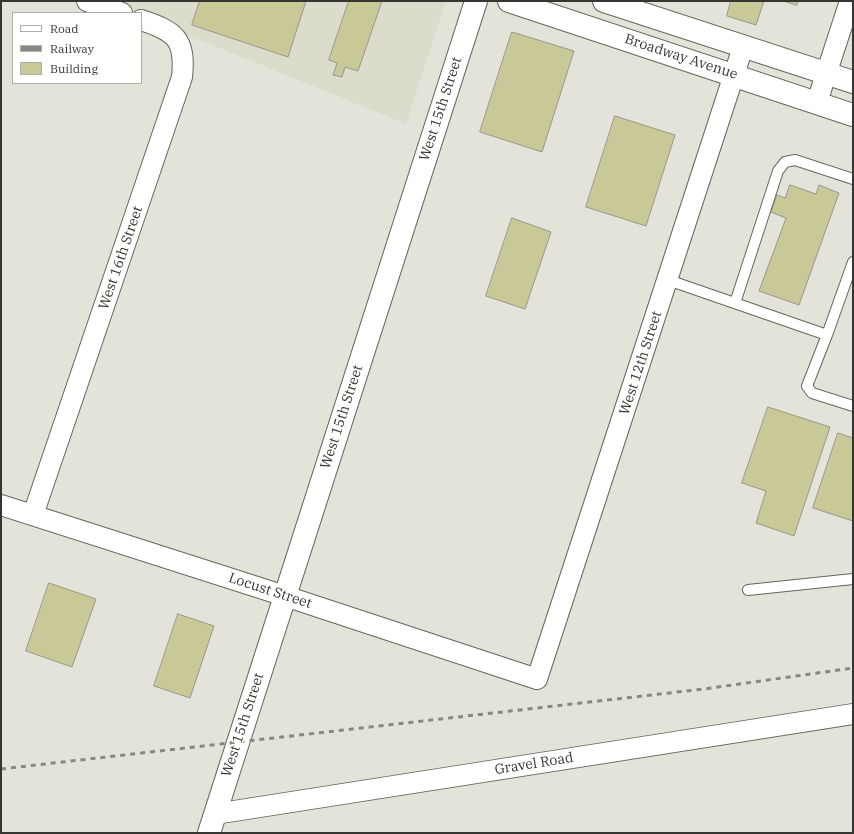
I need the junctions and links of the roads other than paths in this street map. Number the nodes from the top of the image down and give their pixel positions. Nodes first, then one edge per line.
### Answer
1 (87, 1) edge
2 (476, 1) edge
3 (509, 1) edge
4 (604, 1) edge
5 (850, 1) edge
6 (119, 12) edge
7 (142, 20) edge
8 (743, 47) junction
9 (827, 73) junction
10 (735, 75) junction
11 (853, 82) edge
12 (817, 102) junction
13 (853, 114) edge
14 (853, 179) edge
15 (853, 262) edge
16 (668, 280) junction
17 (735, 302) junction
18 (827, 334) junction
19 (853, 406) edge
20 (1, 505) edge
21 (33, 515) junction
22 (853, 579) edge
23 (748, 590) dead end
24 (285, 596) junction
25 (537, 679) joint
26 (853, 714) edge
27 (212, 824) edge

1 - 6 street
2 - 24 main road, West 15th Street
3 - 10 main road, Broadway Avenue
4 - 8 main road, Broadway Avenue
5 - 9 street
7 - 21 street, West 16th Street
8 - 9 main road, Broadway Avenue
8 - 10 street, West 12th Street
9 - 11 main road, Broadway Avenue
9 - 12 street
10 - 12 main road, Broadway Avenue
10 - 16 street, West 12th Street
12 - 13 main road, Broadway Avenue
14 - 17 lane
15 - 18 lane
16 - 17 lane
16 - 25 street, West 12th Street
17 - 18 lane
18 - 19 lane
20 - 21 street, Locust Street
21 - 24 street, Locust Street
22 - 23 lane
24 - 25 street, Locust Street
24 - 27 main road, West 15th Street
26 - 27 street, Gravel Road

